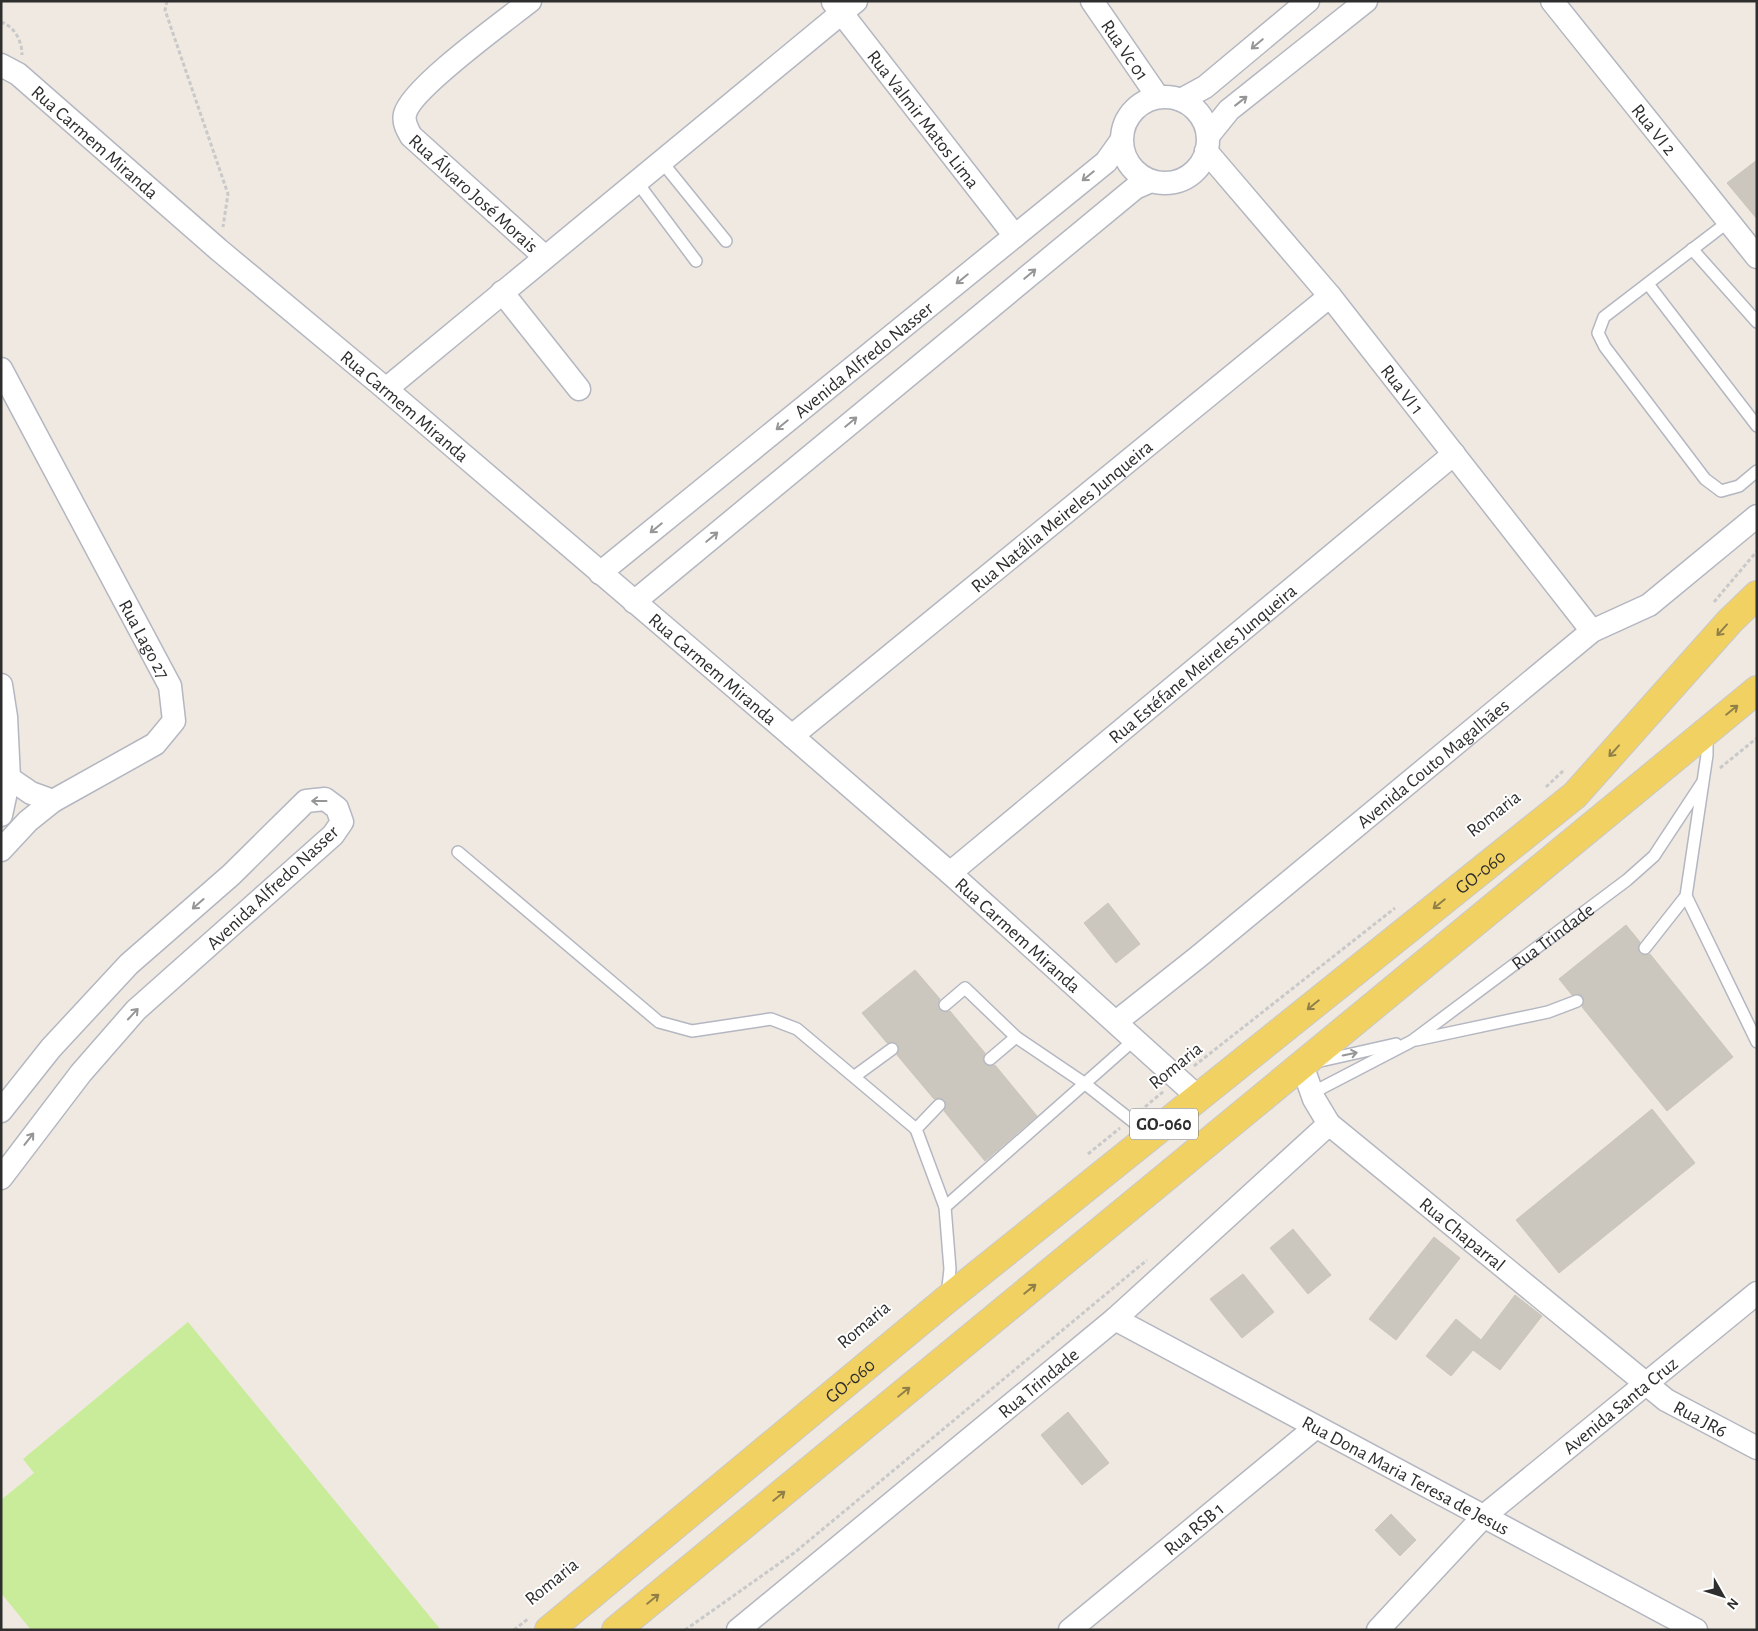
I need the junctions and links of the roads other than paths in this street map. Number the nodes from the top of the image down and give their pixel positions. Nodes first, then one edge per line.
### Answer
1 (530, 1) edge
2 (1092, 1) edge
3 (1308, 1) edge
4 (1366, 1) edge
5 (1552, 1) edge
6 (844, 5) edge
7 (1285, 20) junction
8 (1307, 48) junction
9 (10, 69) edge
10 (1158, 97) junction
11 (1181, 100) junction
12 (1121, 141) junction
13 (1207, 143) junction
14 (662, 162) junction
15 (1152, 181) junction
16 (637, 182) junction
17 (1728, 222) junction
18 (1015, 236) junction
19 (726, 241) dead end
20 (1692, 249) junction
21 (545, 257) junction
22 (1757, 257) edge
23 (696, 260) dead end
24 (1648, 284) junction
25 (502, 292) junction
26 (1330, 296) junction
27 (1757, 322) edge
28 (1, 369) edge
29 (386, 388) junction
30 (579, 389) dead end
31 (1757, 426) edge
32 (1454, 454) junction
33 (1757, 471) edge
34 (1757, 516) edge
35 (600, 573) junction
36 (1757, 596) edge
37 (634, 602) junction
38 (1592, 631) junction
39 (1, 686) edge
40 (1757, 690) edge
41 (1707, 731) junction
42 (792, 736) junction
43 (8, 778) junction
44 (1702, 783) junction
45 (53, 801) junction
46 (1, 814) edge
47 (1, 850) edge
48 (458, 852) dead end
49 (950, 873) junction
50 (1686, 896) junction
51 (1645, 948) dead end
52 (1577, 1001) dead end
53 (944, 1004) dead end
54 (1116, 1022) junction
55 (1016, 1037) junction
56 (1135, 1039) junction
57 (1412, 1041) junction
58 (1757, 1042) edge
59 (892, 1049) dead end
60 (990, 1059) dead end
61 (1302, 1065) junction
62 (855, 1076) junction
63 (1084, 1083) junction
64 (1312, 1093) junction
65 (1198, 1097) junction
66 (939, 1105) dead end
67 (1, 1111) edge
68 (1329, 1124) junction
69 (1140, 1127) junction
70 (916, 1129) junction
71 (1, 1178) edge
72 (945, 1207) junction
73 (1757, 1293) edge
74 (946, 1300) junction
75 (1115, 1319) junction
76 (1648, 1384) junction
77 (1316, 1427) junction
78 (1757, 1448) edge
79 (1484, 1516) junction
80 (543, 1621) edge
81 (616, 1630) edge
82 (738, 1630) edge
83 (1070, 1630) edge
84 (1378, 1630) edge
85 (1696, 1630) edge

1 - 21 street, Rua Álvaro José Morais
2 - 10 street, Rua Vc 01
3 - 7 street
4 - 8 street
5 - 17 street, Rua VI 2
6 - 14 street
6 - 18 street, Rua Valmir Matos Lima
7 - 8 street
7 -> 11 street
13 -> 8 street
9 - 29 street, Rua Carmem Miranda
10 - 11 street
10 - 12 street
11 - 13 street
12 - 15 street
12 -> 18 street, Avenida Alfredo Nasser
13 - 15 street
13 - 26 street, Rua VI 1
14 - 16 street
14 - 19 lane
37 -> 15 street
16 - 21 street
16 - 23 lane
17 - 20 lane
17 - 22 street, Rua VI 2
18 -> 35 street, Avenida Alfredo Nasser
20 - 24 lane
20 - 27 lane
21 - 25 street
24 - 31 lane
24 - 33 lane
25 - 29 street
25 - 30 street
26 - 32 street, Rua VI 1
26 - 42 street, Rua Natália Meireles Junqueira
28 - 45 street, Rua Lago 27
29 - 35 street, Rua Carmem Miranda
32 - 38 street, Rua VI 1
32 - 49 street, Rua Estéfane Meireles Junqueira
34 - 38 street, Avenida Couto Magalhães
35 - 37 street, Rua Carmem Miranda
36 -> 65 main road, GO-060 / GO-060
37 - 42 street, Rua Carmem Miranda
38 - 54 street, Avenida Couto Magalhães
39 - 43 street
41 -> 40 main road, GO-060
41 - 44 lane
41 - 61 main road, GO-060 / GO-060
42 - 49 street, Rua Carmem Miranda
43 - 45 street
43 - 46 street
44 - 50 lane
44 - 57 lane, Rua Trindade
45 - 47 street, Rua Lago 27
48 - 62 lane
49 - 54 street, Rua Carmem Miranda
50 - 51 lane
50 - 58 lane
52 - 57 lane
53 - 55 lane
54 - 56 street, Rua Carmem Miranda
55 - 60 lane
55 - 63 lane
56 - 63 lane
56 - 65 street, Rua Carmem Miranda
61 -> 57 lane
57 - 64 lane, Rua Trindade
59 - 62 lane
61 - 64 street, Rua Chaparral
81 -> 61 main road, GO-060 / GO-060
62 - 70 lane
63 - 69 lane
63 - 72 lane
64 - 68 street, Rua Chaparral
65 - 69 main road, GO-060 / GO-060
66 - 70 lane
71 -> 67 street, Avenida Alfredo Nasser
68 - 75 street, Rua Trindade
68 - 76 street, Rua Chaparral
69 - 74 main road, GO-060 / GO-060
70 - 72 lane
72 - 74 lane
73 - 76 street, Avenida Santa Cruz
74 - 80 main road, GO-060 / GO-060
75 - 77 street, Rua Dona Maria Teresa de Jesus
75 - 82 street, Rua Trindade
76 - 78 street, Rua JR6
76 - 79 street, Avenida Santa Cruz
77 - 79 street, Rua Dona Maria Teresa de Jesus
77 - 83 street, Rua RSB 1
79 - 84 street, Avenida Santa Cruz
79 - 85 street, Rua Dona Maria Teresa de Jesus

